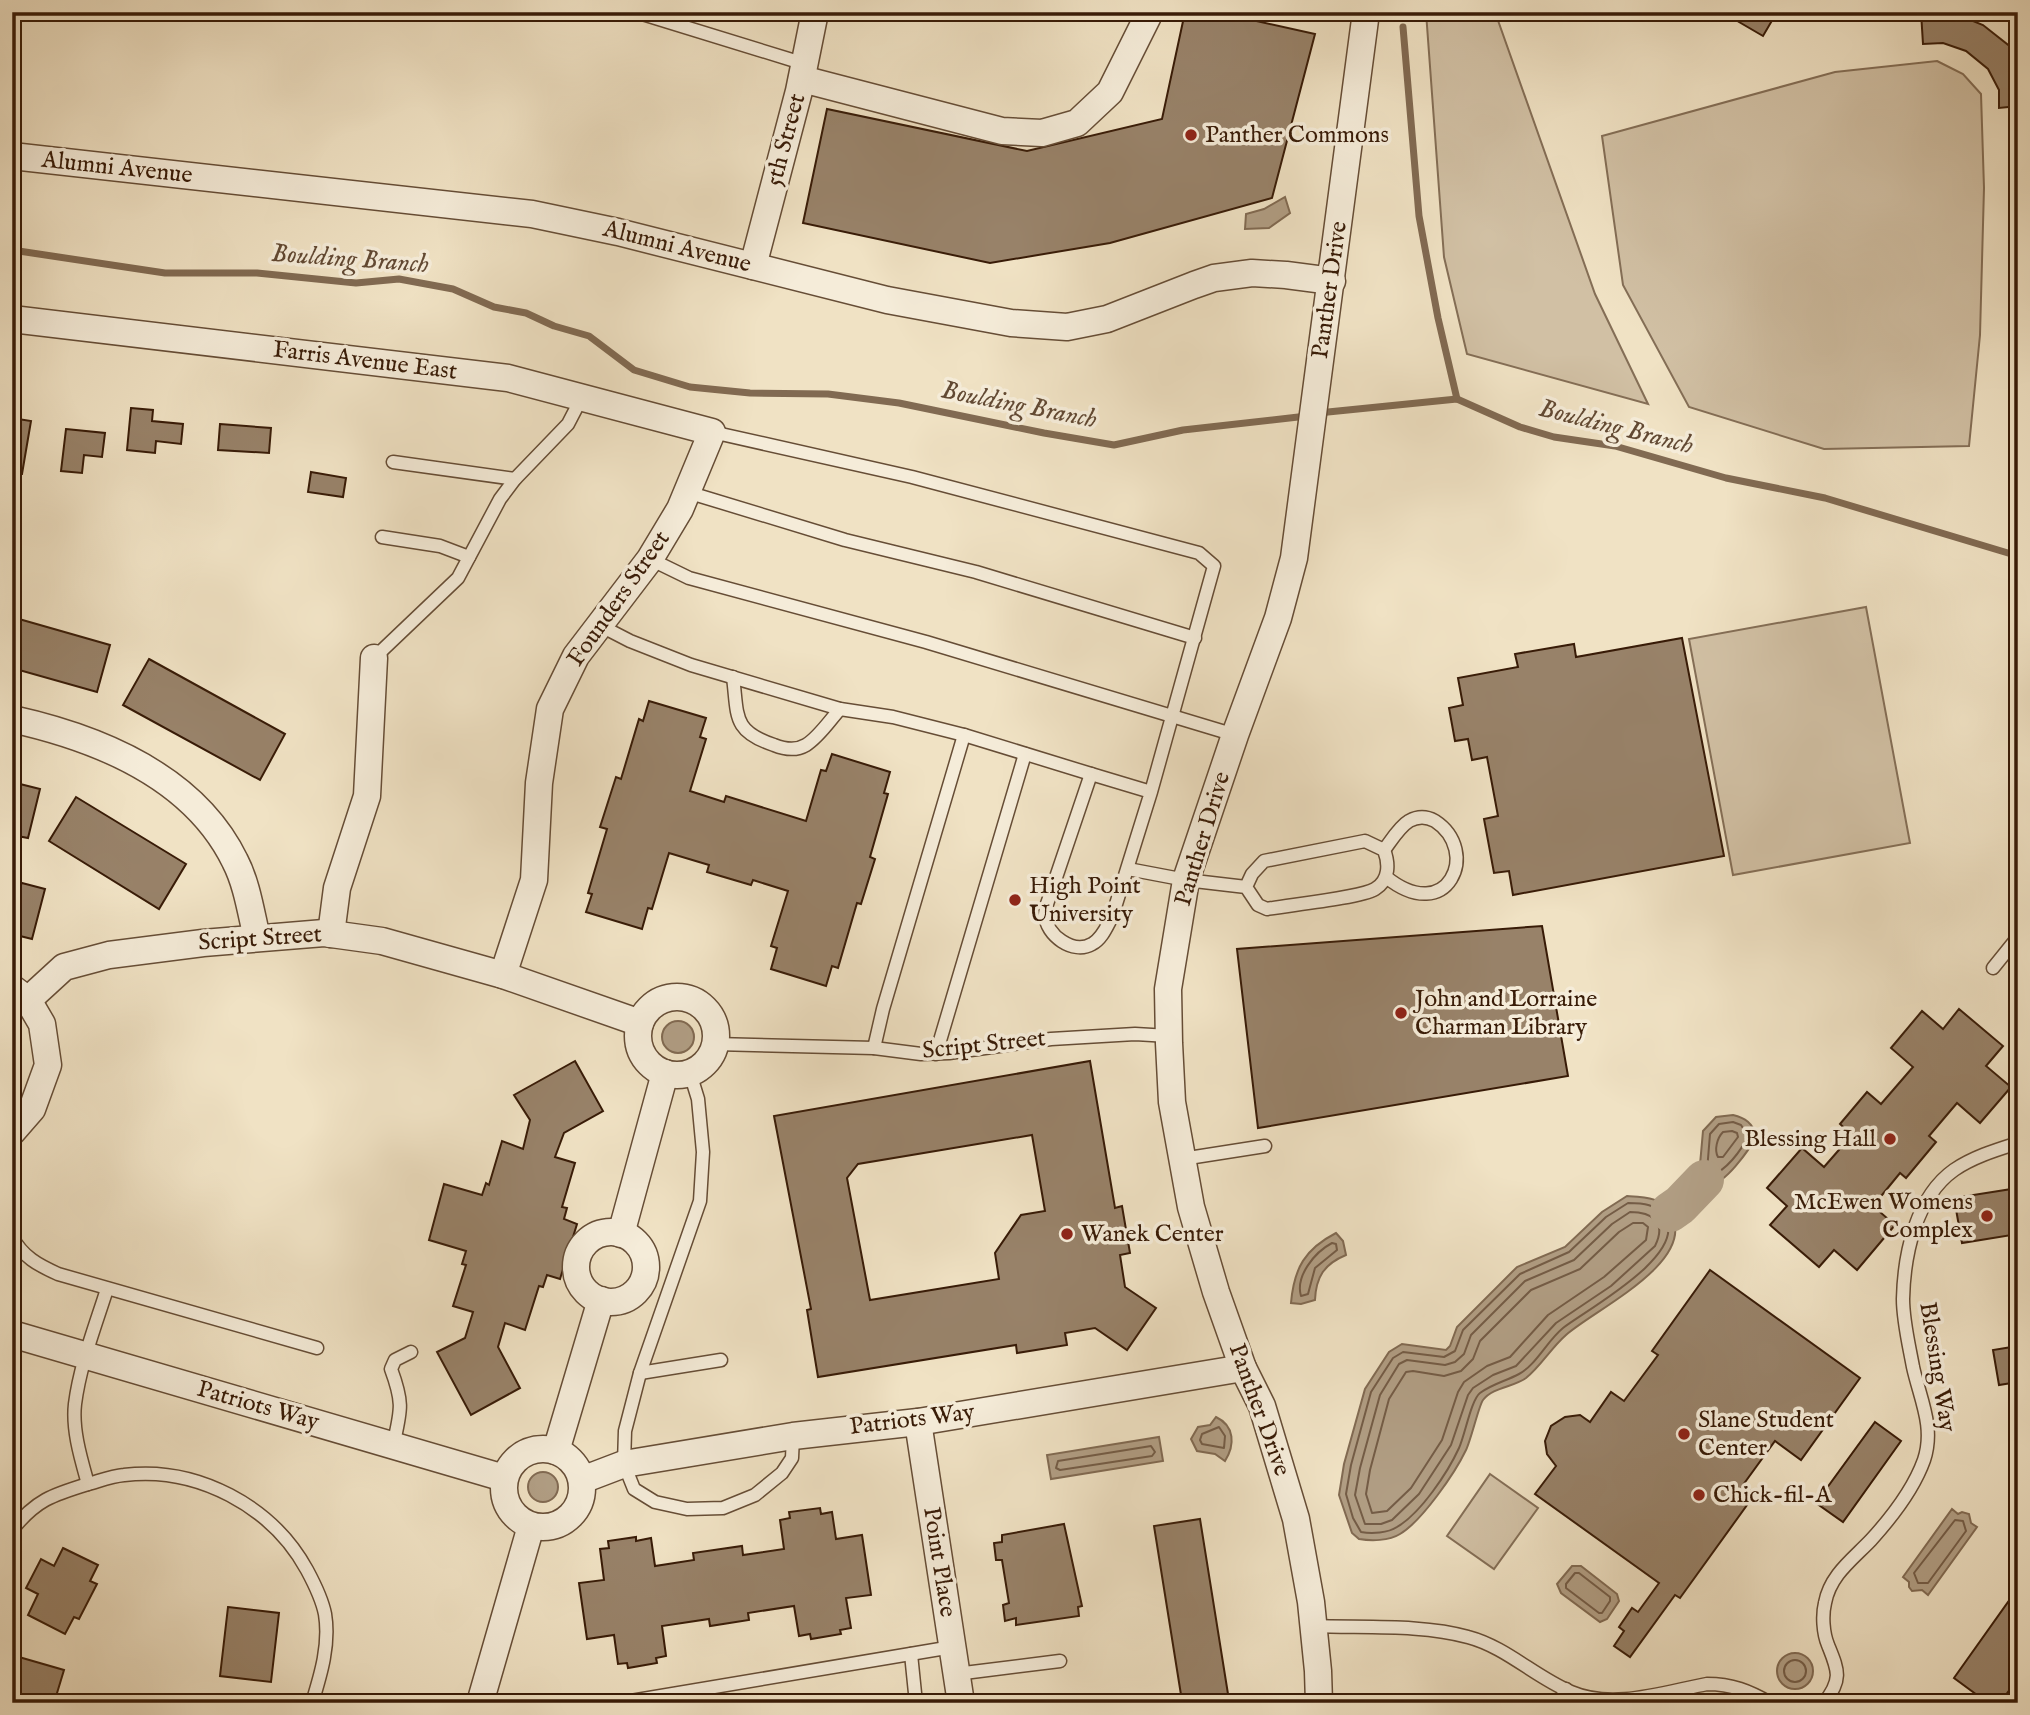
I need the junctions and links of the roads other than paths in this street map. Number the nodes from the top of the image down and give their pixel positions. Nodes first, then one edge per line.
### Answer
1 (636, 12) edge
2 (815, 12) edge
3 (1366, 12) edge
4 (1149, 16) dead end
5 (804, 72) junction
6 (12, 156) edge
7 (753, 266) junction
8 (1332, 281) junction
9 (12, 319) edge
10 (582, 397) junction
11 (712, 432) junction
12 (393, 462) dead end
13 (515, 480) junction
14 (687, 492) junction
15 (382, 537) dead end
16 (469, 557) junction
17 (650, 559) junction
18 (599, 625) junction
19 (1195, 638) junction
20 (374, 658) joint
21 (733, 677) junction
22 (840, 709) junction
23 (1173, 715) junction
24 (12, 719) edge
25 (964, 735) junction
26 (1235, 735) junction
27 (1025, 754) junction
28 (1091, 774) junction
29 (1151, 792) junction
30 (1384, 850) junction
31 (1128, 869) junction
32 (1386, 877) junction
33 (1186, 880) junction
34 (1246, 887) junction
35 (331, 934) junction
36 (2018, 937) edge
37 (257, 938) junction
38 (1993, 968) dead end
39 (503, 975) junction
40 (20, 994) edge
41 (640, 1023) junction
42 (1169, 1036) junction
43 (715, 1044) junction
44 (874, 1048) junction
45 (936, 1054) junction
46 (678, 1073) junction
47 (12, 1132) edge
48 (2018, 1143) edge
49 (1265, 1146) dead end
50 (1182, 1159) junction
51 (621, 1234) junction
52 (12, 1237) edge
53 (107, 1290) junction
54 (601, 1300) junction
55 (12, 1334) edge
56 (317, 1348) dead end
57 (411, 1352) dead end
58 (86, 1355) junction
59 (721, 1360) dead end
60 (1243, 1368) junction
61 (640, 1373) junction
62 (918, 1422) junction
63 (793, 1436) junction
64 (393, 1446) junction
65 (556, 1451) junction
66 (624, 1464) junction
67 (504, 1478) junction
68 (582, 1480) junction
69 (88, 1484) junction
70 (531, 1526) junction
71 (12, 1530) edge
72 (1314, 1626) junction
73 (952, 1647) junction
74 (911, 1654) junction
75 (1060, 1661) dead end
76 (956, 1674) junction
77 (1566, 1689) junction
78 (1826, 1702) edge
79 (312, 1703) edge
80 (481, 1703) edge
81 (631, 1703) edge
82 (916, 1703) edge
83 (961, 1703) edge
84 (1319, 1703) edge
85 (1559, 1703) edge
86 (1770, 1703) edge

1 - 5 lane
2 - 5 street, 5th Street
3 - 8 street, Panther Drive
4 - 5 street
5 - 7 street, 5th Street
6 - 7 street, Alumni Avenue
7 - 8 street, Alumni Avenue
8 - 26 street, Panther Drive
9 - 10 street, Farris Avenue East
10 - 11 street, Farris Avenue East
10 - 13 lane
11 - 14 street, Founders Street
11 - 19 lane
12 - 13 lane
13 - 16 lane
14 - 17 street, Founders Street
14 - 19 lane
15 - 16 lane
16 - 20 lane
17 - 18 street, Founders Street
17 - 23 lane
18 - 21 lane
18 - 39 street, Founders Street
19 - 23 lane
20 - 35 street
21 - 22 lane
21 - 22 lane
22 - 25 lane
23 - 26 lane
23 - 29 lane
24 - 37 street
25 - 27 lane
25 - 44 lane
26 - 33 street, Panther Drive
27 - 28 lane
27 - 45 lane
28 - 29 lane
28 - 31 lane
29 - 31 lane
30 - 32 lane
30 - 32 lane
30 - 34 lane
31 - 33 lane
32 - 34 lane
33 - 34 lane
33 - 42 street, Panther Drive
35 - 37 street, Script Street
35 - 39 street, Script Street
36 - 38 lane
37 - 40 street, Script Street
39 - 41 street, Script Street
40 - 47 street, Script Street
41 - 43 street
41 - 46 street
42 - 45 lane, Script Street
42 - 50 street, Panther Drive
43 - 44 lane, Script Street
43 - 46 street
44 - 45 lane, Script Street
46 - 51 street
46 - 61 lane
48 - 78 lane, Blessing Way
49 - 50 lane
50 - 60 street, Panther Drive
51 - 54 street
51 - 54 street
52 - 53 lane
53 - 56 lane
53 - 58 lane
54 - 65 street
55 - 58 street, Patriots Way
57 - 64 lane
58 - 64 street, Patriots Way
58 - 69 lane
59 - 61 lane
60 - 62 street, Patriots Way
60 - 72 street, Panther Drive
61 - 66 lane
62 - 63 street, Patriots Way
62 - 73 street, Point Place
63 - 66 street, Patriots Way
63 - 66 lane
64 - 67 street, Patriots Way
65 - 67 street
65 - 68 street
66 - 68 street, Patriots Way
67 - 70 street
68 - 70 street
69 - 71 lane
69 - 79 lane
70 - 80 street
72 - 77 lane
72 - 84 street, Panther Drive
73 - 74 lane
73 - 76 street, Point Place
74 - 81 lane
74 - 82 lane
75 - 76 lane
76 - 83 street, Point Place
77 - 85 lane
77 - 86 lane

